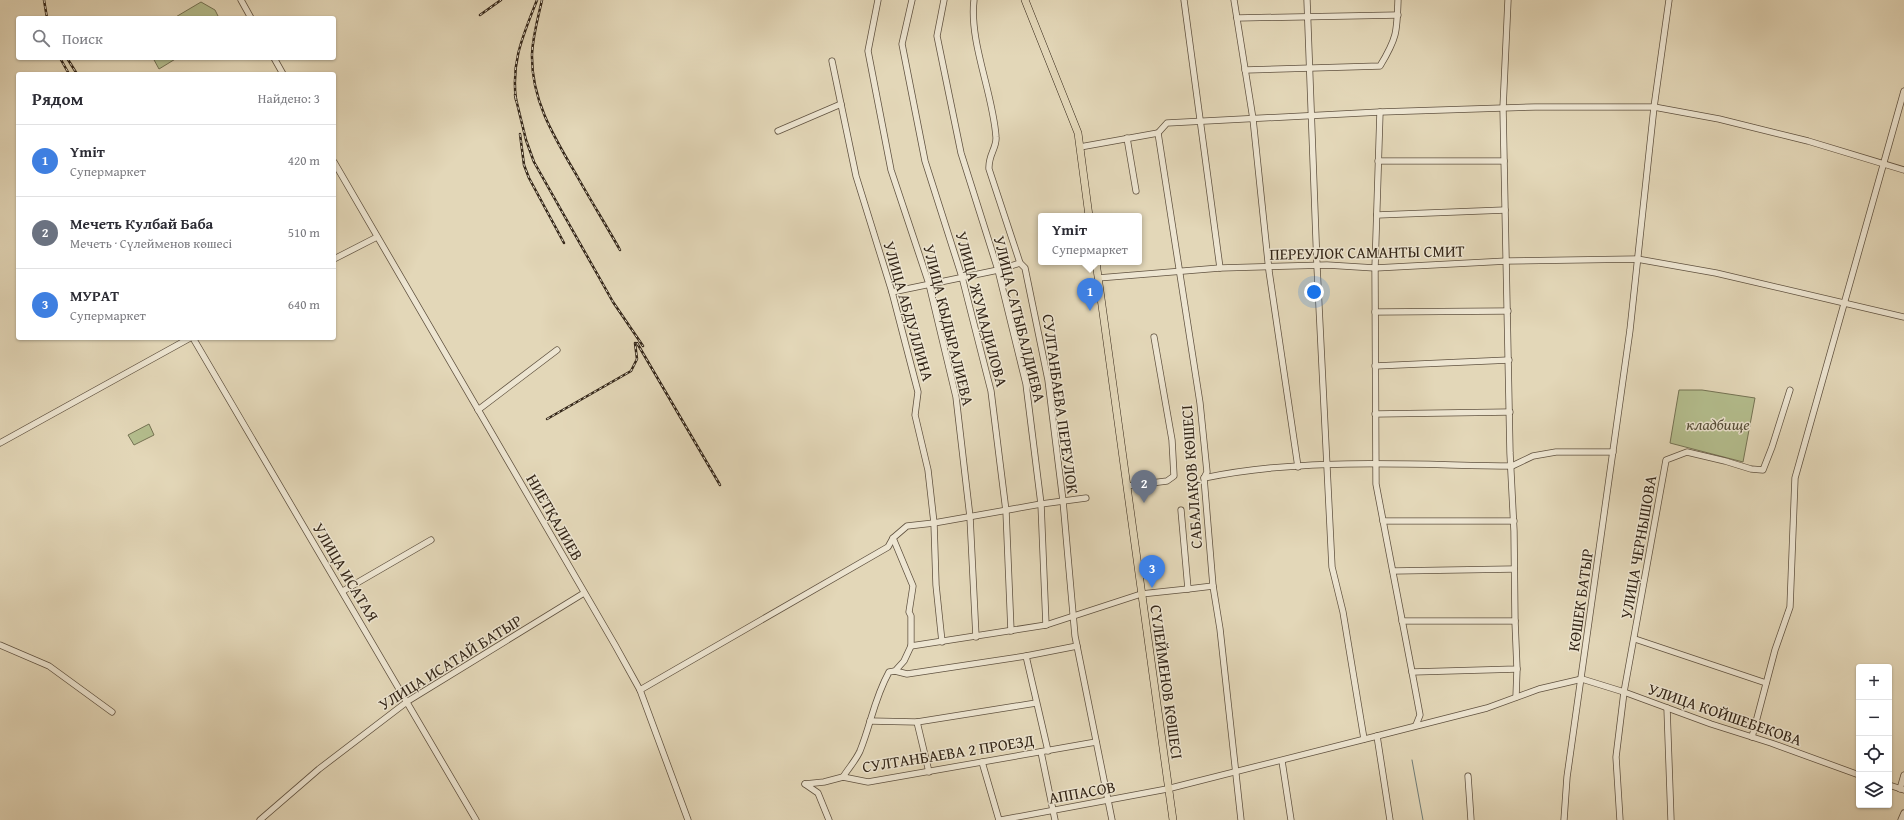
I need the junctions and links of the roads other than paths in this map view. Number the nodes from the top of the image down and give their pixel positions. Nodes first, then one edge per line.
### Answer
1 (241, 0) edge
2 (878, 0) edge
3 (912, 0) edge
4 (944, 0) edge
5 (974, 0) edge
6 (1025, 0) edge
7 (1184, 0) edge
8 (1234, 0) edge
9 (1307, 0) edge
10 (1398, 0) edge
11 (1508, 0) edge
12 (1669, 0) edge
13 (1398, 15) junction
14 (250, 16) edge
15 (1309, 16) junction
16 (1237, 18) junction
17 (275, 60) edge
18 (832, 61) dead end
19 (1310, 68) junction
20 (1245, 70) junction
21 (282, 72) edge
22 (1904, 90) edge
23 (841, 104) junction
24 (1902, 106) edge
25 (1654, 107) junction
26 (1503, 108) junction
27 (1380, 112) junction
28 (1312, 116) junction
29 (1253, 119) junction
30 (1201, 121) junction
31 (778, 131) dead end
32 (1158, 133) junction
33 (1127, 138) junction
34 (1080, 147) junction
35 (1504, 161) junction
36 (1378, 162) junction
37 (336, 165) edge
38 (1884, 165) junction
39 (1904, 170) edge
40 (1136, 191) dead end
41 (1506, 210) junction
42 (1089, 213) edge
43 (1377, 215) junction
44 (377, 237) junction
45 (336, 258) edge
46 (1637, 259) junction
47 (1507, 260) junction
48 (1020, 263) junction
49 (1096, 265) edge
50 (1317, 266) junction
51 (1268, 267) junction
52 (1220, 268) junction
53 (1375, 268) junction
54 (998, 270) junction
55 (1178, 271) junction
56 (962, 277) junction
57 (1098, 278) junction
58 (929, 284) junction
59 (892, 292) junction
60 (1844, 303) junction
61 (1508, 311) junction
62 (1375, 312) junction
63 (1904, 318) edge
64 (1154, 337) dead end
65 (188, 340) edge
66 (193, 340) edge
67 (557, 350) dead end
68 (1508, 360) junction
69 (1375, 366) junction
70 (1790, 390) dead end
71 (478, 410) junction
72 (1510, 412) junction
73 (1375, 414) junction
74 (0, 443) edge
75 (1613, 452) junction
76 (1326, 465) junction
77 (1375, 465) junction
78 (1512, 466) junction
79 (1298, 467) junction
80 (1204, 478) junction
81 (1126, 486) junction
82 (1086, 498) dead end
83 (1063, 501) junction
84 (1041, 504) junction
85 (1181, 510) dead end
86 (1006, 511) junction
87 (970, 517) junction
88 (1382, 521) junction
89 (1514, 521) junction
90 (934, 524) junction
91 (893, 538) junction
92 (431, 540) dead end
93 (1514, 569) junction
94 (1393, 571) junction
95 (1213, 586) junction
96 (1188, 589) junction
97 (343, 591) junction
98 (584, 593) junction
99 (1141, 594) junction
100 (1073, 617) junction
101 (1515, 620) junction
102 (1402, 621) junction
103 (1046, 625) junction
104 (1011, 632) junction
105 (976, 637) junction
106 (1635, 640) junction
107 (942, 642) junction
108 (0, 644) edge
109 (911, 646) junction
110 (1077, 646) junction
111 (1026, 656) junction
112 (1518, 669) junction
113 (895, 671) junction
114 (1412, 672) junction
115 (1582, 679) junction
116 (1763, 682) junction
117 (640, 690) junction
118 (1624, 692) junction
119 (1516, 697) junction
120 (408, 701) junction
121 (1036, 703) junction
122 (1667, 708) junction
123 (112, 712) dead end
124 (870, 721) junction
125 (917, 722) junction
126 (1416, 725) junction
127 (1377, 736) junction
128 (1752, 737) junction
129 (1364, 739) junction
130 (1096, 742) junction
131 (1048, 751) junction
132 (1041, 752) junction
133 (1282, 761) junction
134 (982, 762) junction
135 (1235, 770) junction
136 (929, 772) junction
137 (1856, 774) edge
138 (1904, 775) edge
139 (1468, 776) dead end
140 (843, 777) junction
141 (824, 782) junction
142 (1892, 786) edge
143 (1167, 789) junction
144 (1902, 790) edge
145 (818, 794) junction
146 (1108, 801) junction
147 (1052, 810) junction
148 (1904, 813) edge
149 (260, 820) edge
150 (476, 820) edge
151 (688, 820) edge
152 (829, 820) edge
153 (1000, 820) edge
154 (1055, 820) edge
155 (1112, 820) edge
156 (1173, 820) edge
157 (1241, 820) edge
158 (1290, 820) edge
159 (1390, 820) edge
160 (1471, 820) edge
161 (1564, 820) edge
162 (1620, 820) edge
163 (1671, 820) edge
164 (1901, 820) edge

1 - 14 street
2 - 58 street, УЛИЦА КЫДЫРАЛИЕВА
3 - 56 street, УЛИЦА ЖУМАДИЛОВА
4 - 54 street, УЛИЦА САТЫБАЛДИЕВА
5 - 48 street, СУЛТАНБАЕВА ПЕРЕУЛОК
6 - 34 main road
7 - 30 street
8 - 16 street
9 - 15 street
10 - 13 street
11 - 26 street
12 - 25 street, КӨШЕК БАТЫР
13 - 15 street
13 - 19 street
15 - 16 street
15 - 19 street
16 - 20 street
17 - 21 street
18 - 23 street, УЛИЦА АБДУЛЛИНА
19 - 20 street
19 - 28 street
20 - 29 street
22 - 24 street
23 - 31 street
23 - 59 street, УЛИЦА АБДУЛЛИНА
24 - 38 street
25 - 26 street
25 - 38 street
25 - 46 street, КӨШЕК БАТЫР
26 - 27 street
26 - 35 street
27 - 28 street
27 - 36 street
28 - 29 street
28 - 50 street
29 - 30 street
29 - 51 street
30 - 32 street
30 - 52 street
32 - 33 street
32 - 55 street, САБАЛАҚОВ КӨШЕСІ
33 - 34 street
33 - 40 street
34 - 42 main road
35 - 36 street
35 - 41 street
36 - 43 street
37 - 44 street, НИЕТҚАЛИЕВ
38 - 39 street
38 - 60 street
41 - 43 street
41 - 47 street
43 - 53 street
44 - 45 street
44 - 71 street, НИЕТҚАЛИЕВ
46 - 47 street, ПЕРЕУЛОК САМАНТЫ СМИТ
46 - 60 street, ПЕРЕУЛОК САМАНТЫ СМИТ
46 - 75 street, КӨШЕК БАТЫР
47 - 53 street, ПЕРЕУЛОК САМАНТЫ СМИТ
47 - 61 street
48 - 54 street
48 - 83 street, СУЛТАНБАЕВА ПЕРЕУЛОК
49 - 57 main road, СҮЛЕЙМЕНОВ КӨШЕСІ
50 - 51 street, ПЕРЕУЛОК САМАНТЫ СМИТ
50 - 53 street, ПЕРЕУЛОК САМАНТЫ СМИТ
50 - 76 street
51 - 52 street, ПЕРЕУЛОК САМАНТЫ СМИТ
51 - 79 street
52 - 55 street, ПЕРЕУЛОК САМАНТЫ СМИТ
53 - 62 street
54 - 56 street
54 - 84 street, УЛИЦА САТЫБАЛДИЕВА
55 - 57 street, ПЕРЕУЛОК САМАНТЫ СМИТ
55 - 80 street, САБАЛАҚОВ КӨШЕСІ
56 - 58 street
56 - 86 street, УЛИЦА ЖУМАДИЛОВА
57 - 81 main road, СҮЛЕЙМЕНОВ КӨШЕСІ
58 - 59 street
58 - 87 street, УЛИЦА КЫДЫРАЛИЕВА
59 - 90 street, УЛИЦА АБДУЛЛИНА
60 - 63 street, ПЕРЕУЛОК САМАНТЫ СМИТ
60 - 116 street
61 - 62 street
61 - 68 street
62 - 69 street
64 - 81 street
65 - 74 street
66 - 97 street, УЛИЦА ИСАТАЯ
67 - 71 street
68 - 69 street
68 - 72 street
69 - 73 street
70 - 106 street, УЛИЦА ЧЕРНЫШОВА
71 - 98 street, НИЕТҚАЛИЕВ
72 - 73 street
72 - 78 street
73 - 77 street
75 - 78 street
75 - 115 street, КӨШЕК БАТЫР
76 - 77 street
76 - 79 street
76 - 129 street
77 - 78 street
77 - 88 street
78 - 89 street
79 - 80 street
80 - 95 street, САБАЛАҚОВ КӨШЕСІ
81 - 99 main road, СҮЛЕЙМЕНОВ КӨШЕСІ
82 - 83 street
83 - 84 street
83 - 100 street, СУЛТАНБАЕВА ПЕРЕУЛОК
84 - 86 street
84 - 103 street, УЛИЦА САТЫБАЛДИЕВА
85 - 96 street
86 - 87 street
86 - 104 street, УЛИЦА ЖУМАДИЛОВА
87 - 90 street
87 - 105 street, УЛИЦА КЫДЫРАЛИЕВА
88 - 89 street
88 - 94 street
89 - 93 street
90 - 91 street
90 - 107 street, УЛИЦА АБДУЛЛИНА
91 - 109 street
91 - 117 street
92 - 97 street
93 - 94 street
93 - 101 street
94 - 102 street
95 - 96 street
95 - 135 street, САБАЛАҚОВ КӨШЕСІ
96 - 99 street
97 - 120 street, УЛИЦА ИСАТАЯ
98 - 117 street, НИЕТҚАЛИЕВ
98 - 120 street, УЛИЦА ИСАТАЙ БАТЫР
99 - 100 street
99 - 143 main road, СҮЛЕЙМЕНОВ КӨШЕСІ
100 - 103 street
100 - 110 street, СУЛТАНБАЕВА ПЕРЕУЛОК
101 - 102 street
101 - 112 street
102 - 114 street
103 - 104 street
104 - 105 street
105 - 107 street
106 - 116 street
106 - 118 street, УЛИЦА ЧЕРНЫШОВА
107 - 109 street
108 - 123 street
109 - 113 street
110 - 111 street
110 - 130 street, СУЛТАНБАЕВА ПЕРЕУЛОК
111 - 113 street
111 - 121 street
112 - 114 street
112 - 119 street
113 - 124 street
114 - 126 street
115 - 118 street, УЛИЦА КОЙШЕБЕКОВА
115 - 119 street, АППАСОВ
115 - 161 street, КӨШЕК БАТЫР
116 - 128 street
117 - 151 street, НИЕТҚАЛИЕВ
118 - 122 street, УЛИЦА КОЙШЕБЕКОВА
118 - 162 street, УЛИЦА ЧЕРНЫШОВА
119 - 126 street, АППАСОВ
120 - 149 street, УЛИЦА ИСАТАЙ БАТЫР
120 - 150 street, УЛИЦА ИСАТАЯ
121 - 125 street
121 - 131 street
122 - 128 street, УЛИЦА КОЙШЕБЕКОВА
122 - 163 street
124 - 125 street
124 - 140 street
125 - 136 street
126 - 127 street, АППАСОВ
127 - 129 street, АППАСОВ
127 - 159 street
128 - 137 street, УЛИЦА КОЙШЕБЕКОВА
129 - 133 street, АППАСОВ
130 - 131 street, СУЛТАНБАЕВА 2 ПРОЕЗД
130 - 146 street, СУЛТАНБАЕВА ПЕРЕУЛОК
131 - 132 street, СУЛТАНБАЕВА 2 ПРОЕЗД
132 - 134 street, СУЛТАНБАЕВА 2 ПРОЕЗД
132 - 147 street
133 - 135 street, АППАСОВ
133 - 158 street
134 - 136 street, СУЛТАНБАЕВА 2 ПРОЕЗД
134 - 153 street
135 - 143 street, АППАСОВ
135 - 157 street, САБАЛАҚОВ КӨШЕСІ
136 - 140 street, СУЛТАНБАЕВА 2 ПРОЕЗД
138 - 144 street
139 - 160 street
140 - 141 street, СУЛТАНБАЕВА 2 ПРОЕЗД
141 - 145 street
141 - 145 street, СУЛТАНБАЕВА 2 ПРОЕЗД
142 - 144 street
143 - 146 street, АППАСОВ
143 - 156 main road, СҮЛЕЙМЕНОВ КӨШЕСІ
145 - 152 street
146 - 147 street, АППАСОВ
146 - 155 street, СУЛТАНБАЕВА ПЕРЕУЛОК
147 - 153 street, АППАСОВ
147 - 154 street
148 - 164 street

